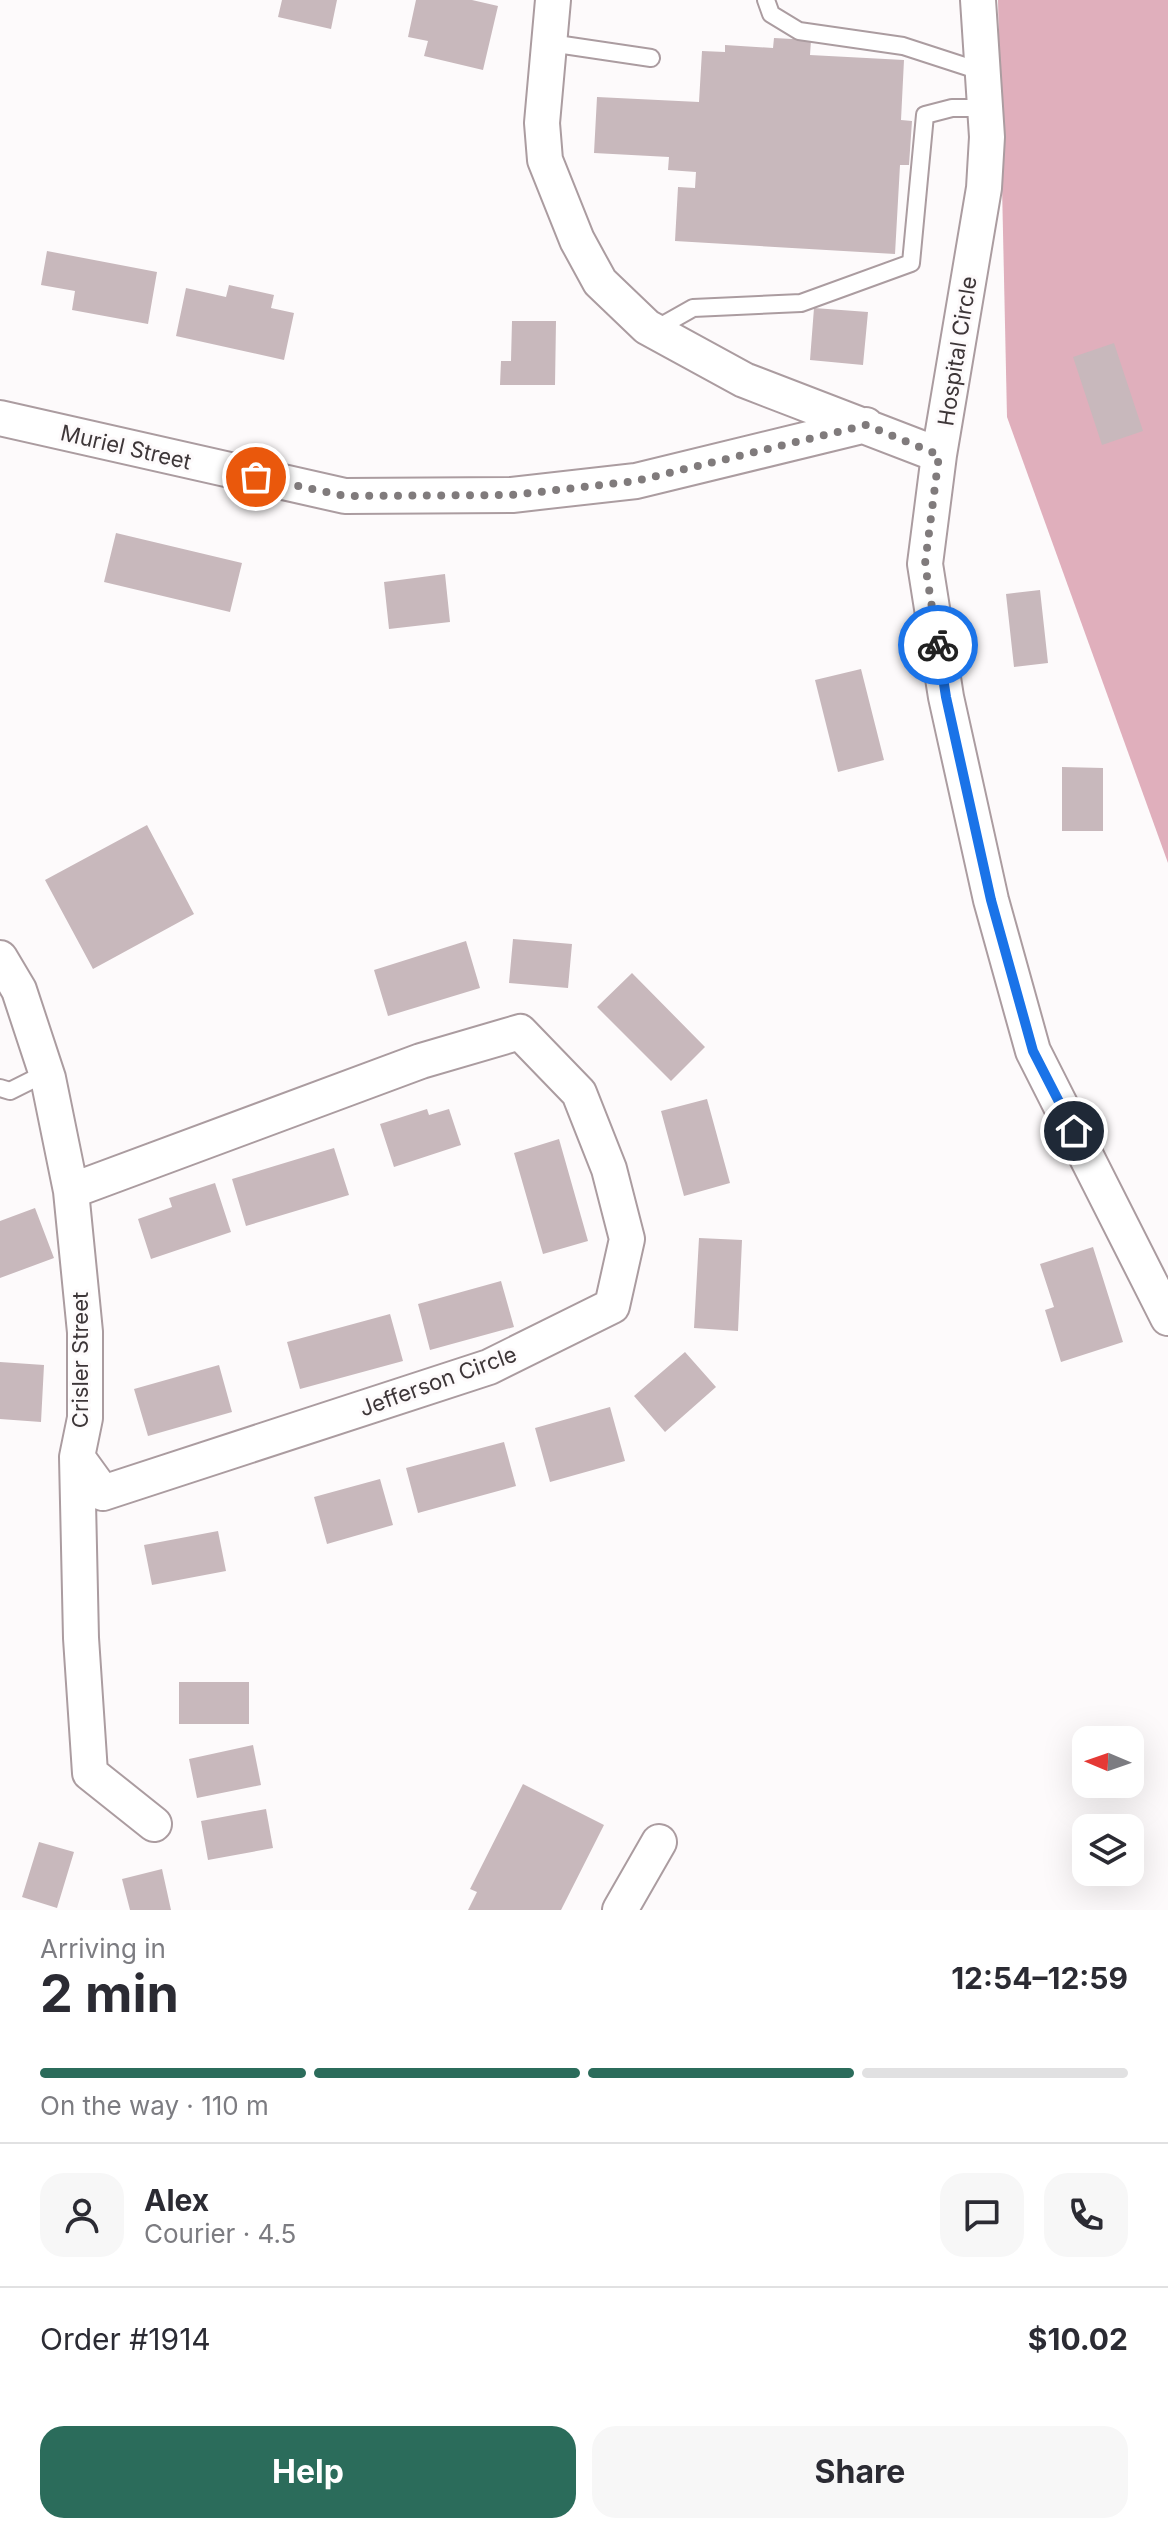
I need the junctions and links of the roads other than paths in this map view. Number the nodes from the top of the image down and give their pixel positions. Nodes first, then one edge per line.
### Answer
1 (553, 0) edge
2 (766, 0) edge
3 (978, 0) edge
4 (550, 43) junction
5 (651, 58) dead end
6 (983, 72) junction
7 (986, 108) junction
8 (654, 330) junction
9 (0, 418) edge
10 (866, 425) junction
11 (939, 455) junction
12 (0, 958) edge
13 (46, 1073) junction
14 (0, 1088) edge
15 (71, 1191) junction
16 (1168, 1318) edge
17 (77, 1457) junction
18 (154, 1824) dead end
19 (659, 1842) dead end
20 (620, 1910) edge

1 - 4 street, Hospital Circle
2 - 6 lane
3 - 6 street, Hospital Circle
4 - 5 lane
4 - 8 street, Hospital Circle
6 - 7 street, Hospital Circle
7 - 8 lane
7 - 11 street, Hospital Circle
8 - 10 street, Hospital Circle
9 - 10 street, Muriel Street
10 - 11 street, Hospital Circle
11 - 16 street
12 - 13 street, Crisler Street
13 - 14 lane
13 - 15 street, Crisler Street
15 - 17 street, Crisler Street
15 - 17 street, Jefferson Circle
17 - 18 street, Crisler Street
19 - 20 street

